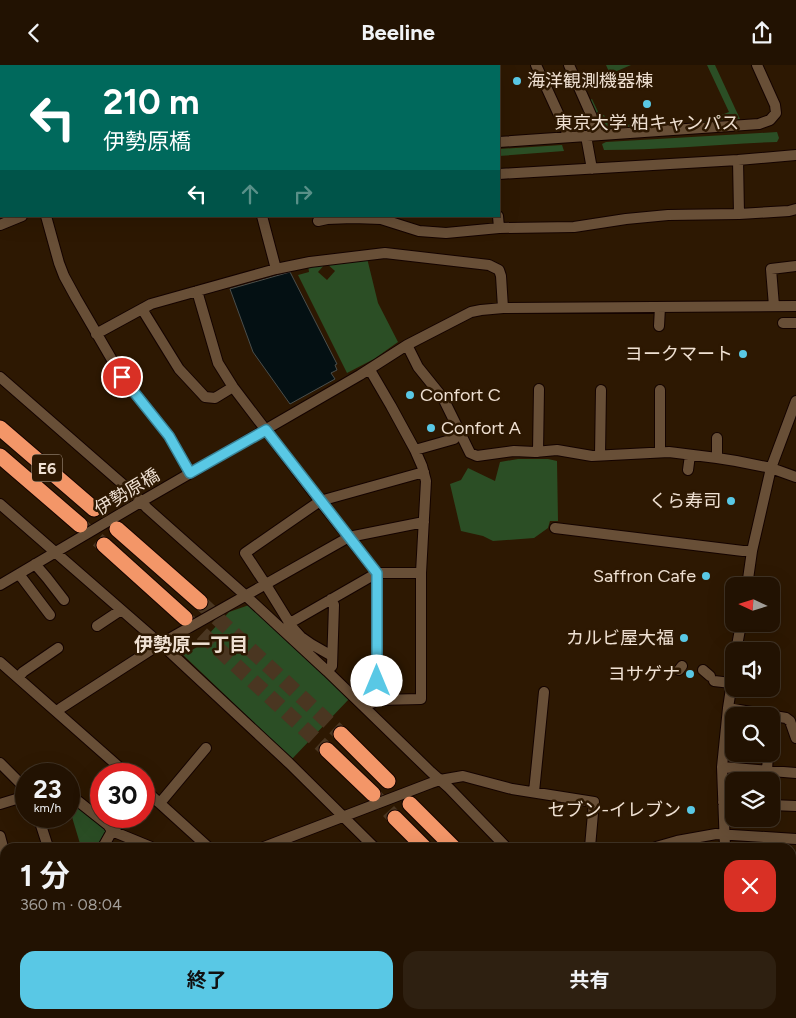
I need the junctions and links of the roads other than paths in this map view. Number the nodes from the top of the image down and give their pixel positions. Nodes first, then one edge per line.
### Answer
1 (536, 65) edge
2 (569, 65) edge
3 (757, 65) edge
4 (597, 135) junction
5 (586, 136) junction
6 (569, 137) junction
7 (500, 142) edge
8 (796, 155) edge
9 (738, 160) junction
10 (592, 169) junction
11 (500, 174) edge
12 (796, 209) edge
13 (740, 214) junction
14 (20, 217) edge
15 (46, 217) edge
16 (262, 217) edge
17 (498, 217) edge
18 (318, 221) dead end
19 (0, 225) edge
20 (499, 229) junction
21 (796, 266) edge
22 (276, 269) junction
23 (197, 291) junction
24 (774, 306) junction
25 (796, 306) edge
26 (663, 307) junction
27 (503, 308) junction
28 (142, 309) junction
29 (783, 323) dead end
30 (796, 323) edge
31 (663, 326) dead end
32 (96, 334) junction
33 (407, 345) junction
34 (370, 369) junction
35 (0, 377) edge
36 (233, 387) junction
37 (539, 389) dead end
38 (601, 389) dead end
39 (660, 390) dead end
40 (796, 401) edge
41 (0, 428) edge
42 (266, 430) junction
43 (717, 438) dead end
44 (454, 439) dead end
45 (415, 450) junction
46 (538, 452) junction
47 (660, 453) junction
48 (600, 455) junction
49 (690, 455) junction
50 (0, 456) edge
51 (717, 458) junction
52 (771, 469) junction
53 (688, 470) dead end
54 (424, 472) junction
55 (190, 473) junction
56 (796, 477) edge
57 (320, 501) junction
58 (141, 502) junction
59 (0, 504) edge
60 (94, 509) dead end
61 (424, 522) junction
62 (80, 525) tunnel mouth
63 (555, 528) dead end
64 (117, 529) dead end
65 (349, 537) junction
66 (104, 545) tunnel mouth
67 (752, 551) junction
68 (57, 553) junction
69 (35, 564) junction
70 (377, 573) junction
71 (421, 573) junction
72 (19, 574) junction
73 (748, 577) edge
74 (0, 585) edge
75 (266, 585) junction
76 (246, 596) junction
77 (331, 599) junction
78 (64, 600) dead end
79 (200, 602) tunnel mouth
80 (121, 610) junction
81 (50, 615) dead end
82 (185, 618) tunnel mouth
83 (97, 626) dead end
84 (287, 627) junction
85 (160, 644) junction
86 (58, 648) dead end
87 (332, 656) junction
88 (0, 662) edge
89 (327, 671) junction
90 (709, 675) dead end
91 (18, 678) junction
92 (725, 681) edge
93 (544, 692) dead end
94 (377, 700) junction
95 (364, 707) junction
96 (58, 712) junction
97 (780, 717) edge
98 (341, 734) tunnel mouth
99 (725, 738) edge
100 (796, 738) edge
101 (206, 748) dead end
102 (327, 750) tunnel mouth
103 (768, 762) edge
104 (0, 763) edge
105 (115, 763) edge
106 (722, 767) junction
107 (767, 771) junction
108 (796, 773) edge
109 (15, 778) edge
110 (440, 780) junction
111 (388, 781) dead end
112 (534, 792) junction
113 (373, 794) tunnel mouth
114 (15, 799) edge
115 (155, 799) edge
116 (722, 802) joint
117 (80, 803) edge
118 (160, 803) junction
119 (0, 804) edge
120 (410, 804) dead end
121 (780, 805) edge
122 (796, 806) edge
123 (342, 817) junction
124 (395, 818) tunnel mouth
125 (42, 828) edge
126 (115, 828) edge
127 (112, 831) junction
128 (724, 834) junction
129 (796, 839) edge
130 (47, 843) edge
131 (105, 843) edge
132 (141, 843) edge
133 (204, 843) edge
134 (274, 843) edge
135 (370, 843) edge
136 (420, 843) edge
137 (449, 843) edge
138 (502, 843) edge
139 (590, 843) edge
140 (673, 843) edge
141 (725, 843) edge

1 - 6 street
2 - 4 street
3 - 4 street
4 - 5 street
5 - 6 street
5 - 10 street
6 - 7 street
8 - 9 street
9 - 10 street
9 - 13 street
10 - 11 street
12 - 13 street
13 - 20 street
14 - 19 street
15 - 32 street
16 - 22 street
17 - 20 street
18 - 20 street
21 - 24 street
22 - 23 street
22 - 27 street
23 - 28 street
23 - 36 street
24 - 25 street, 伊勢原橋
24 - 26 street, 伊勢原橋
26 - 27 street, 伊勢原橋
26 - 31 street
27 - 33 street, 伊勢原橋
28 - 32 street
28 - 36 street
29 - 30 street
32 - 55 street
33 - 34 street, 伊勢原橋
33 - 46 street
34 - 42 street, 伊勢原橋
34 - 45 street
35 - 58 street
36 - 42 street
37 - 46 street
38 - 48 street
39 - 47 street
40 - 52 street
41 - 60 highway, E6
42 - 55 street, 伊勢原橋
42 - 57 street
43 - 51 street
44 - 45 street
45 - 54 street
46 - 48 street
47 - 48 street
47 - 49 street
49 - 51 street
49 - 53 street
50 - 62 highway, E6
51 - 52 street
52 - 56 street
52 - 67 street
54 - 57 street
54 - 61 street
55 - 58 street, 伊勢原橋
57 - 65 street
57 - 75 street
58 - 68 street, 伊勢原橋
58 - 76 street
59 - 68 street
61 - 65 street
61 - 71 street
63 - 67 street
64 - 79 highway
65 - 70 street
65 - 75 street
66 - 82 highway
67 - 73 street
68 - 69 street, 伊勢原橋
68 - 80 street
69 - 72 street, 伊勢原橋
69 - 78 street
70 - 71 street
70 - 77 street
70 - 94 street
71 - 94 street
72 - 74 street, 伊勢原橋
72 - 81 street
75 - 76 street
75 - 84 street
76 - 84 street
76 - 85 street
77 - 84 street
77 - 87 street
80 - 83 street
80 - 85 street
84 - 87 street
84 - 89 street
85 - 96 street
85 - 123 street
86 - 91 street
87 - 89 street
88 - 91 street
89 - 95 street
90 - 92 street
91 - 96 street
93 - 112 street
94 - 95 street
95 - 110 street
96 - 105 street
97 - 100 street
98 - 111 highway
99 - 106 street
101 - 118 street
102 - 113 highway
103 - 107 street
104 - 109 street
106 - 107 street
106 - 116 street
107 - 108 street
110 - 112 street
110 - 123 street
110 - 138 street
112 - 139 street
114 - 119 street
115 - 118 street
116 - 128 street
117 - 127 street
118 - 133 street
120 - 137 highway
121 - 122 street
123 - 134 street
123 - 135 street
124 - 136 highway
125 - 130 street
126 - 127 street
127 - 131 street
127 - 132 street
128 - 129 street
128 - 140 street
128 - 141 street

